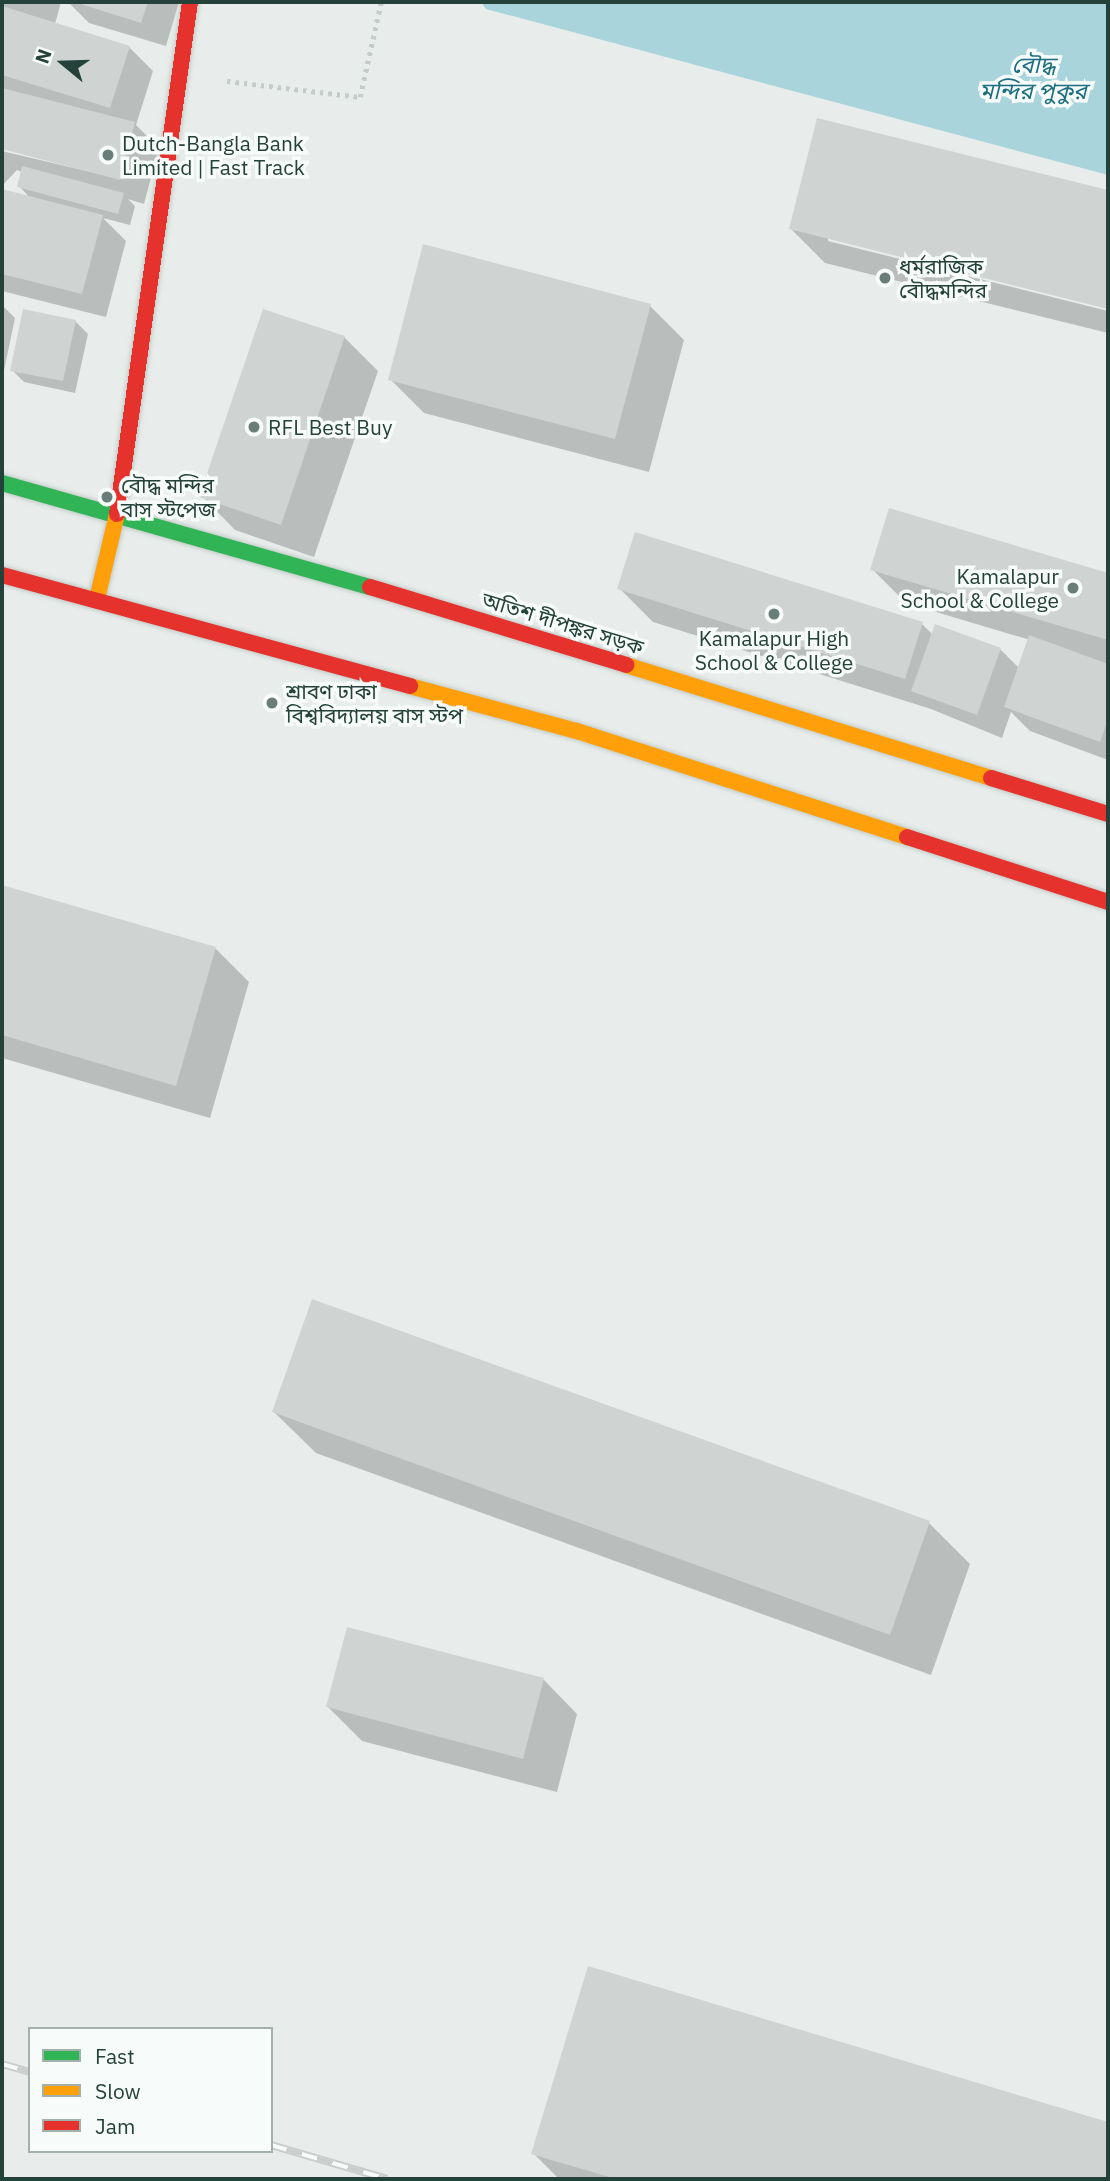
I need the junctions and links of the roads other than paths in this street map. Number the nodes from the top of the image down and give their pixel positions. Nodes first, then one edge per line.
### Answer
1 (190, 2) edge
2 (2, 483) edge
3 (117, 514) junction
4 (2, 575) edge
5 (97, 599) junction
6 (1108, 814) edge
7 (1108, 902) edge

1 - 3 main road
2 - 3 main road, অতিশ দীপঙ্কর সড়ক
3 - 5 main road
3 - 6 main road, অতিশ দীপঙ্কর সড়ক
4 - 5 main road
5 - 7 main road

